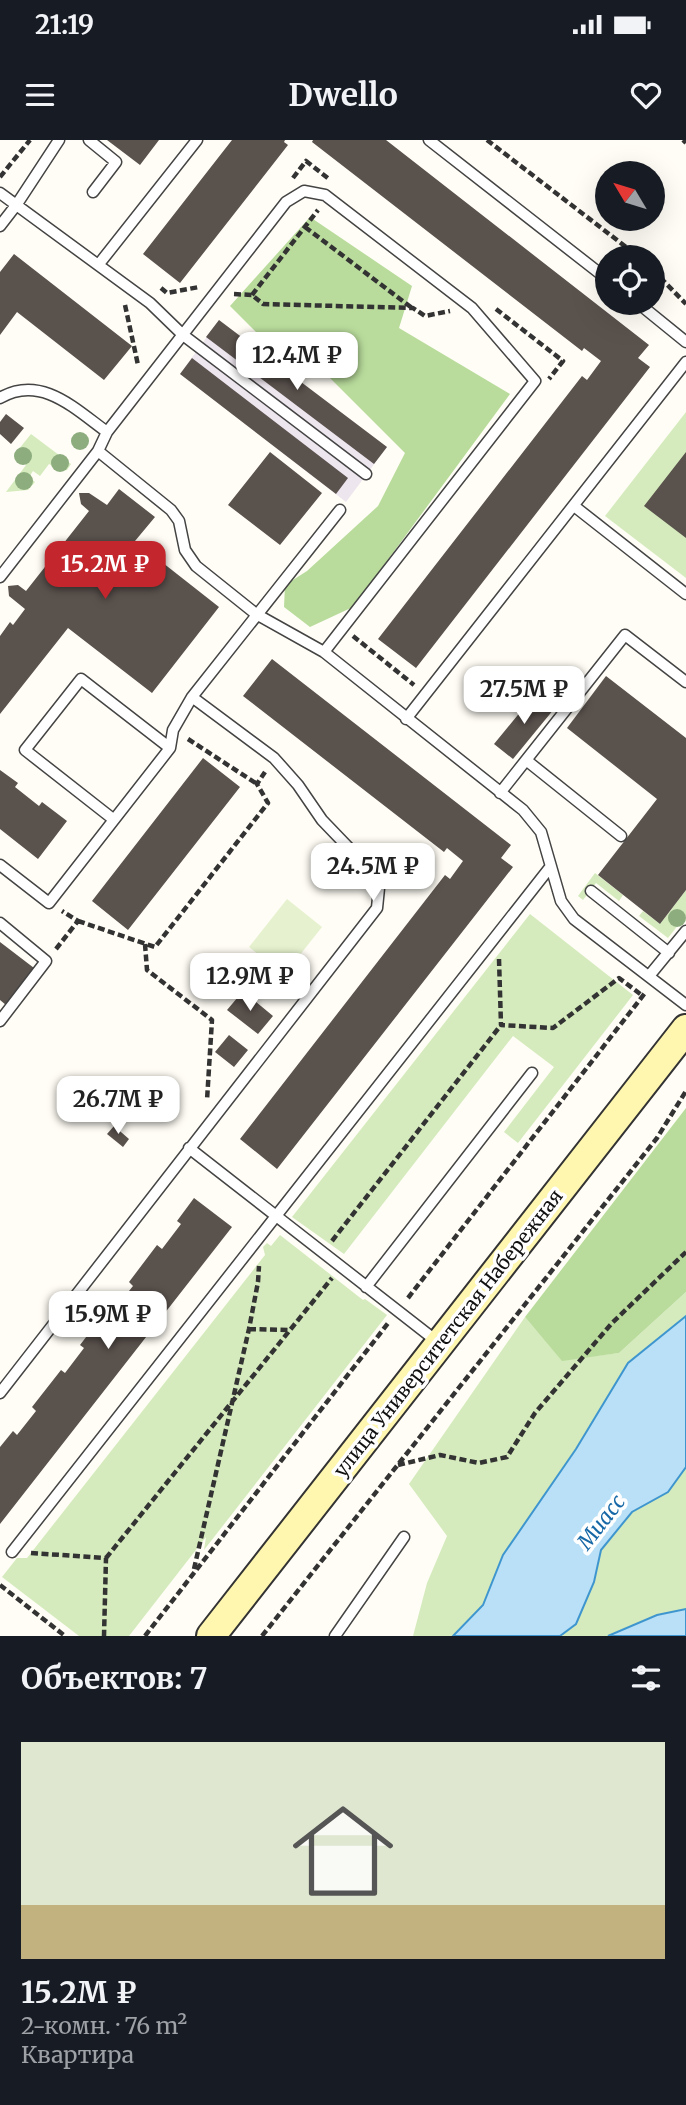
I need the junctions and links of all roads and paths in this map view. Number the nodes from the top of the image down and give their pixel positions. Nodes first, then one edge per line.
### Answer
1 (30, 140) edge
2 (59, 140) edge
3 (89, 140) edge
4 (197, 140) edge
5 (429, 140) edge
6 (487, 140) edge
7 (0, 177) edge
8 (290, 182) dead end
9 (338, 186) dead end
10 (93, 192) dead end
11 (0, 193) edge
12 (328, 198) junction
13 (18, 204) junction
14 (0, 226) edge
15 (305, 227) junction
16 (623, 245) edge
17 (99, 264) junction
18 (595, 270) edge
19 (665, 282) edge
20 (158, 286) dead end
21 (215, 293) junction
22 (252, 295) junction
23 (124, 301) dead end
24 (488, 302) dead end
25 (686, 304) edge
26 (472, 307) junction
27 (413, 309) junction
28 (653, 315) edge
29 (183, 335) junction
30 (686, 342) edge
31 (686, 362) edge
32 (546, 382) dead end
33 (144, 386) junction
34 (0, 398) edge
35 (107, 432) junction
36 (98, 451) junction
37 (366, 474) dead end
38 (574, 506) junction
39 (340, 510) dead end
40 (0, 576) edge
41 (686, 594) edge
42 (256, 614) junction
43 (350, 634) dead end
44 (324, 652) junction
45 (686, 682) edge
46 (426, 695) junction
47 (192, 696) junction
48 (407, 719) junction
49 (173, 730) junction
50 (170, 748) junction
51 (274, 758) junction
52 (526, 760) junction
53 (257, 784) junction
54 (500, 793) junction
55 (114, 819) junction
56 (621, 836) dead end
57 (0, 865) edge
58 (551, 866) junction
59 (591, 891) dead end
60 (49, 903) junction
61 (78, 920) junction
62 (0, 923) edge
63 (686, 931) edge
64 (498, 933) junction
65 (145, 944) junction
66 (58, 946) dead end
67 (669, 953) junction
68 (649, 976) junction
69 (643, 996) dead end
70 (686, 1005) edge
71 (0, 1021) edge
72 (502, 1025) junction
73 (686, 1030) edge
74 (532, 1073) dead end
75 (686, 1091) edge
76 (205, 1129) junction
77 (190, 1148) junction
78 (276, 1216) junction
79 (259, 1237) junction
80 (686, 1252) edge
81 (323, 1253) junction
82 (341, 1266) junction
83 (366, 1287) junction
84 (249, 1329) junction
85 (289, 1330) junction
86 (440, 1343) junction
87 (0, 1393) edge
88 (233, 1401) junction
89 (398, 1465) junction
90 (404, 1537) dead end
91 (12, 1552) joint
92 (106, 1558) junction
93 (193, 1573) dead end
94 (0, 1585) edge
95 (65, 1636) edge
96 (104, 1636) edge
97 (211, 1636) edge
98 (262, 1636) edge
99 (335, 1636) edge

1 - 7 path
2 - 13 lane
3 - 10 lane
4 - 17 lane
5 - 18 lane
6 - 16 path
8 - 9 path
11 - 13 lane
12 - 15 path
12 - 21 lane
12 - 26 lane
13 - 14 lane
13 - 17 lane
15 - 22 path
15 - 27 path
17 - 29 lane
19 - 25 path
20 - 21 path
21 - 22 path
21 - 29 lane
22 - 27 path
23 - 33 path
24 - 32 path
26 - 27 path
26 - 44 lane
28 - 30 lane
29 - 33 lane
29 - 37 lane
31 - 38 lane
33 - 35 lane
34 - 35 lane
35 - 36 lane
36 - 40 lane
36 - 42 lane
38 - 41 lane
38 - 46 lane
39 - 42 lane
42 - 44 lane
42 - 47 lane
43 - 46 path
44 - 48 lane
45 - 52 lane
46 - 48 lane
47 - 49 lane
47 - 51 lane
48 - 54 lane
49 - 50 lane
49 - 53 path
50 - 55 lane
50 - 55 lane
51 - 53 path
51 - 76 lane
52 - 54 lane
52 - 56 lane
53 - 65 path
54 - 58 lane
55 - 60 lane
57 - 60 lane
58 - 64 lane
58 - 68 lane
59 - 67 lane
60 - 61 path
61 - 65 path
61 - 66 path
62 - 71 lane
63 - 67 lane
64 - 72 path
64 - 78 lane
65 - 76 path
67 - 68 lane
68 - 70 lane
69 - 72 path
72 - 81 path
73 - 86 main road, улица Университетская Набережная
74 - 83 lane
75 - 89 path
76 - 77 lane
77 - 78 lane
77 - 87 lane
78 - 79 lane
78 - 81 lane
79 - 84 path
79 - 91 lane
80 - 89 path
81 - 82 lane
82 - 83 lane
82 - 85 path
83 - 86 lane
84 - 85 path
84 - 88 path
85 - 88 path
86 - 97 main road, улица Университетская Набережная
88 - 92 path
88 - 93 path
89 - 98 path
90 - 99 lane
91 - 92 path
92 - 96 path
94 - 95 path

